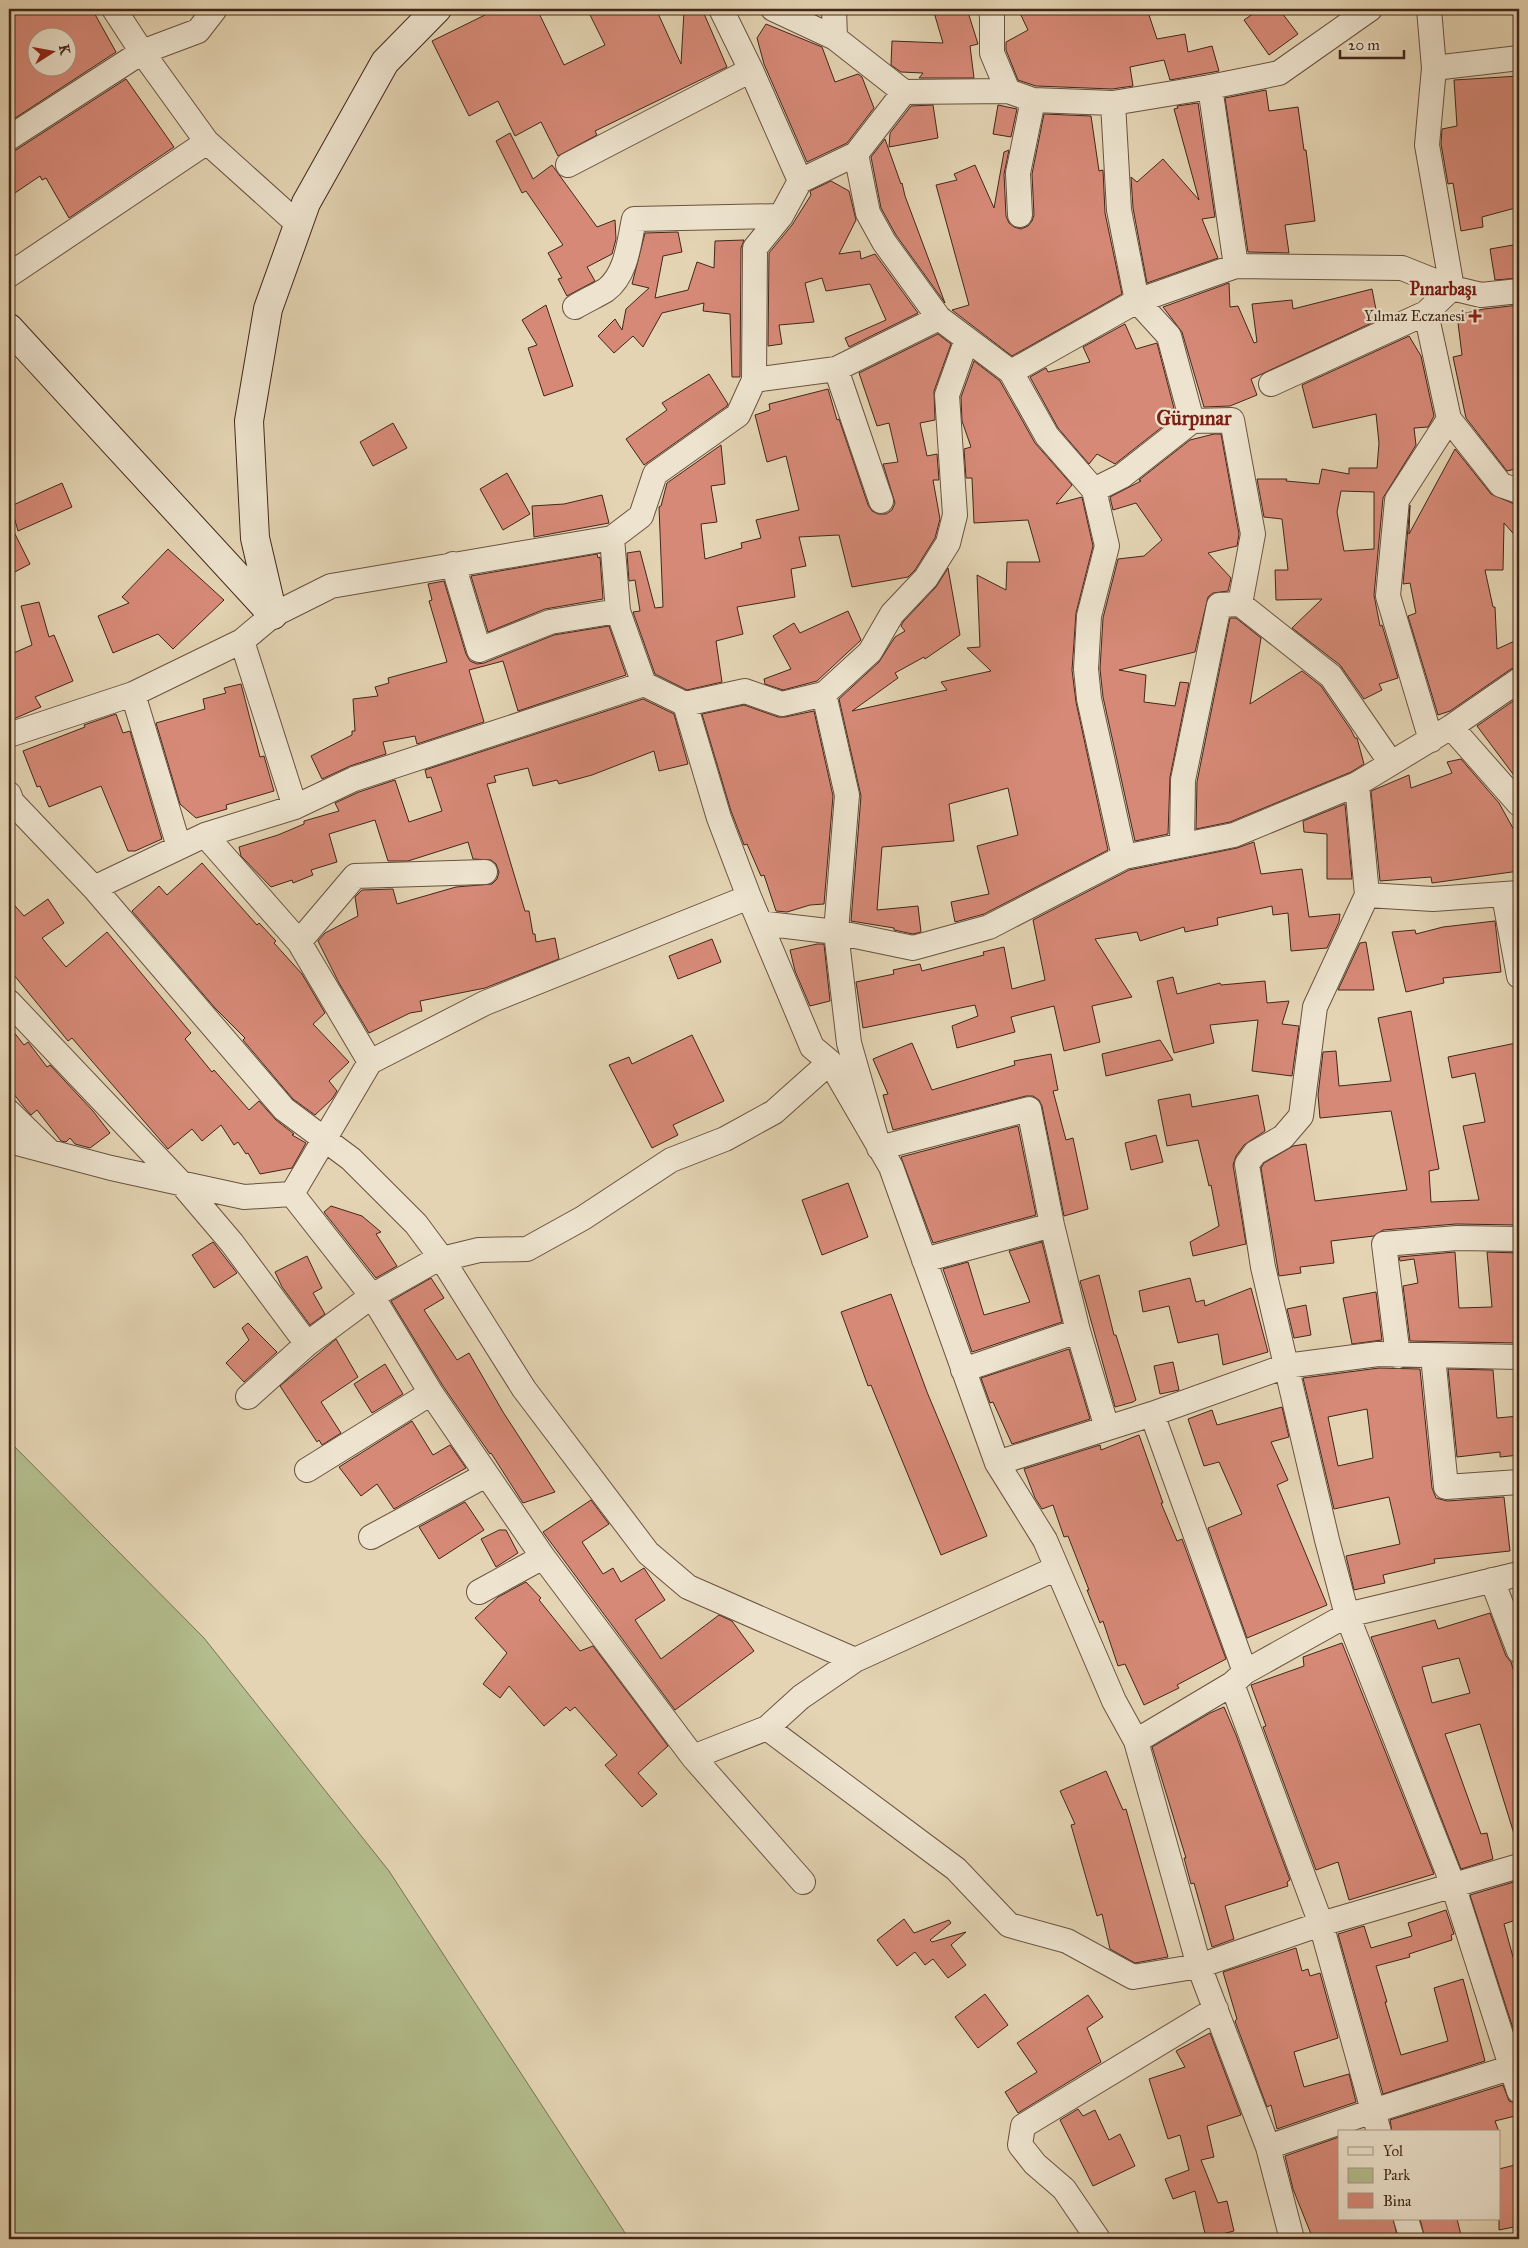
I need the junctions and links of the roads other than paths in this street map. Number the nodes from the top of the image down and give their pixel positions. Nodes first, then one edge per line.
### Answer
1 (114, 9) edge
2 (215, 9) edge
3 (436, 9) edge
4 (721, 9) edge
5 (772, 9) edge
6 (834, 9) edge
7 (990, 9) edge
8 (1370, 9) edge
9 (1428, 9) edge
10 (835, 38) junction
11 (142, 52) junction
12 (1519, 58) edge
13 (1434, 68) junction
14 (751, 70) junction
15 (1210, 87) junction
16 (1008, 91) junction
17 (904, 92) junction
18 (1033, 100) junction
19 (1113, 103) junction
20 (9, 138) edge
21 (207, 142) junction
22 (856, 154) junction
23 (568, 165) dead end
24 (800, 181) junction
25 (781, 216) junction
26 (1020, 216) dead end
27 (298, 224) junction
28 (1236, 266) junction
29 (9, 275) edge
30 (1452, 288) junction
31 (1519, 291) edge
32 (1137, 301) junction
33 (575, 307) dead end
34 (1426, 313) junction
35 (939, 318) junction
36 (9, 328) edge
37 (967, 339) junction
38 (836, 369) junction
39 (1011, 372) junction
40 (754, 380) junction
41 (1271, 384) dead end
42 (1448, 419) junction
43 (1192, 421) junction
44 (1094, 490) junction
45 (1519, 491) edge
46 (881, 501) dead end
47 (612, 538) junction
48 (453, 564) junction
49 (1240, 604) junction
50 (618, 611) junction
51 (273, 615) junction
52 (242, 641) junction
53 (1519, 680) edge
54 (644, 684) junction
55 (133, 694) junction
56 (824, 694) junction
57 (685, 704) junction
58 (1451, 727) junction
59 (9, 735) edge
60 (1431, 740) junction
61 (1391, 763) junction
62 (1357, 784) junction
63 (9, 794) edge
64 (1519, 804) edge
65 (296, 807) junction
66 (205, 835) junction
67 (1182, 845) junction
68 (179, 847) junction
69 (1124, 857) junction
70 (485, 872) dead end
71 (94, 888) junction
72 (1511, 894) edge
73 (1367, 895) junction
74 (749, 897) junction
75 (760, 923) junction
76 (836, 932) junction
77 (299, 942) junction
78 (1519, 976) edge
79 (9, 1002) edge
80 (370, 1062) junction
81 (830, 1062) junction
82 (9, 1112) edge
83 (325, 1141) junction
84 (9, 1142) edge
85 (880, 1148) junction
86 (50, 1152) junction
87 (181, 1183) junction
88 (292, 1194) junction
89 (1052, 1225) junction
90 (1519, 1240) edge
91 (442, 1259) junction
92 (924, 1260) junction
93 (372, 1296) junction
94 (1078, 1331) junction
95 (307, 1344) junction
96 (1398, 1356) junction
97 (1433, 1356) junction
98 (1519, 1357) edge
99 (1286, 1366) junction
100 (963, 1370) junction
101 (431, 1393) junction
102 (248, 1397) dead end
103 (1152, 1414) junction
104 (1108, 1428) junction
105 (997, 1463) junction
106 (308, 1470) dead end
107 (486, 1475) junction
108 (1519, 1482) edge
109 (371, 1537) dead end
110 (543, 1557) junction
111 (1057, 1568) junction
112 (1519, 1574) edge
113 (1492, 1580) junction
114 (479, 1592) dead end
115 (1347, 1615) junction
116 (1519, 1652) edge
117 (855, 1660) junction
118 (1238, 1678) junction
119 (767, 1728) junction
120 (1136, 1741) junction
121 (693, 1757) junction
122 (1519, 1866) edge
123 (803, 1882) dead end
124 (1453, 1885) junction
125 (1321, 1924) junction
126 (1199, 1966) junction
127 (1216, 2009) junction
128 (1516, 2066) edge
129 (1519, 2091) edge
130 (1376, 2121) edge
131 (1338, 2130) edge
132 (1339, 2130) edge
133 (1268, 2147) junction
134 (1406, 2220) edge
135 (1098, 2239) edge
136 (1292, 2239) edge
137 (1412, 2239) edge

1 - 11 street
2 - 11 street
3 - 27 street
4 - 14 street
5 - 10 street
6 - 10 street
7 - 16 street
8 - 15 street
9 - 13 street
10 - 17 street
11 - 20 street
11 - 21 street
12 - 13 street
13 - 30 street
14 - 23 street
14 - 24 street
15 - 19 street
15 - 28 street
16 - 17 street
16 - 18 street
17 - 22 street
18 - 19 street
18 - 26 street
19 - 32 street
21 - 27 street
21 - 29 street
22 - 24 street
22 - 35 street
24 - 25 street
25 - 33 street
25 - 40 street
27 - 51 street
28 - 30 street
28 - 32 street
30 - 31 street
30 - 34 street
32 - 39 street
32 - 43 street
34 - 41 street
34 - 42 street
35 - 37 street
35 - 38 street
36 - 51 street
37 - 39 street
37 - 56 street
38 - 40 street
38 - 46 street
39 - 44 street
40 - 47 street
42 - 45 street
42 - 60 street
43 - 44 street
43 - 49 street
44 - 69 street
47 - 48 street
47 - 50 street
48 - 50 street
48 - 51 street
49 - 61 street
49 - 67 street
50 - 54 street
51 - 52 street
52 - 55 street
52 - 65 street
53 - 58 street
54 - 57 street
54 - 65 street
55 - 59 street
55 - 68 street
56 - 57 street
56 - 76 street
57 - 74 street
58 - 60 street
58 - 64 street
60 - 61 street
61 - 62 street
62 - 67 street
62 - 73 street
63 - 71 street
65 - 66 street
66 - 68 street
66 - 77 street
67 - 69 street
68 - 71 street
69 - 76 street
70 - 77 street
71 - 83 street
72 - 73 street
72 - 78 street
73 - 99 street
74 - 75 street
74 - 80 street
75 - 76 street
75 - 81 street
76 - 85 street
77 - 80 street
79 - 87 street
80 - 83 street
81 - 85 street
81 - 91 street
82 - 86 street
83 - 88 street
83 - 91 street
84 - 86 street
85 - 89 street
85 - 92 street
86 - 87 street
87 - 88 street
87 - 95 street
88 - 93 street
89 - 92 street
89 - 94 street
90 - 96 street
91 - 93 street
91 - 117 street
92 - 100 street
93 - 95 street
93 - 101 street
94 - 100 street
94 - 104 street
95 - 102 street
96 - 97 street
96 - 99 street
97 - 98 street
97 - 108 street
99 - 103 street
99 - 115 street
100 - 105 street
101 - 106 street
101 - 107 street
103 - 104 street
103 - 118 street
104 - 105 street
105 - 111 street
107 - 109 street
107 - 110 street
110 - 114 street
110 - 121 street
111 - 117 street
111 - 120 street
112 - 113 street
113 - 115 street
113 - 116 street
115 - 118 street
115 - 124 street
117 - 119 street
118 - 120 street
118 - 125 street
119 - 121 street
119 - 126 street
120 - 126 street
121 - 123 street
122 - 124 street
124 - 125 street
124 - 128 street
125 - 126 street
125 - 130 street
126 - 127 street
127 - 133 street
127 - 135 street
128 - 129 street
128 - 130 street
130 - 132 street
131 - 133 street
133 - 136 street
134 - 137 street

